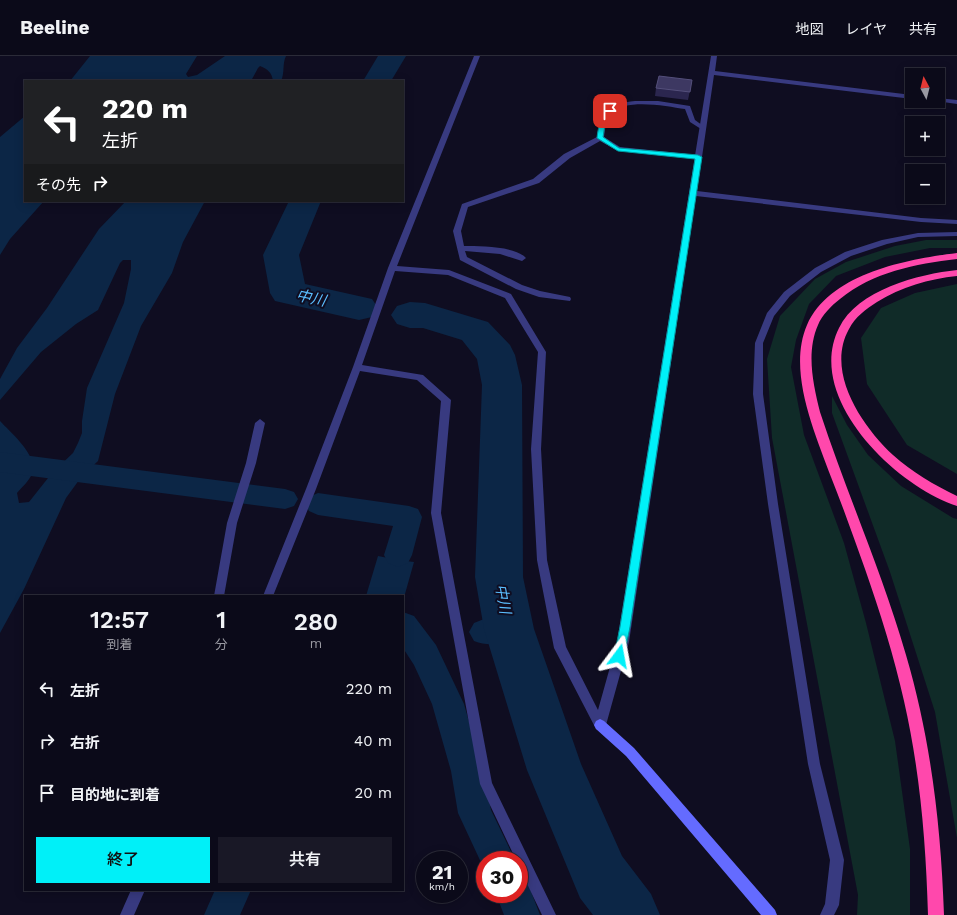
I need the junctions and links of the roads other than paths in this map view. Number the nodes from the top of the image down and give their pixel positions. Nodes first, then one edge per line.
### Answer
1 (477, 56) edge
2 (714, 56) edge
3 (712, 73) junction
4 (905, 96) edge
5 (945, 101) edge
6 (957, 102) edge
7 (703, 128) junction
8 (600, 138) junction
9 (698, 157) junction
10 (693, 193) junction
11 (957, 222) edge
12 (957, 234) edge
13 (461, 248) junction
14 (957, 256) edge
15 (522, 258) dead end
16 (392, 268) junction
17 (957, 273) edge
18 (567, 299) dead end
19 (357, 367) junction
20 (260, 423) dead end
21 (957, 501) edge
22 (218, 595) edge
23 (268, 595) edge
24 (600, 725) junction
25 (138, 891) edge
26 (127, 915) edge
27 (549, 915) edge
28 (770, 915) edge
29 (827, 915) edge
30 (936, 915) edge

1 - 16 street
2 - 3 street
3 - 4 street
3 - 7 street
5 - 6 street
7 - 8 street
7 - 9 street
8 - 9 street
8 - 13 street
9 - 10 street
10 - 11 street
10 - 24 street
12 - 29 street
13 - 15 street
13 - 18 street
14 - 30 highway
16 - 19 street
16 - 24 street
17 - 21 highway
19 - 23 street
19 - 27 street
20 - 22 street
24 - 28 street
25 - 26 street

